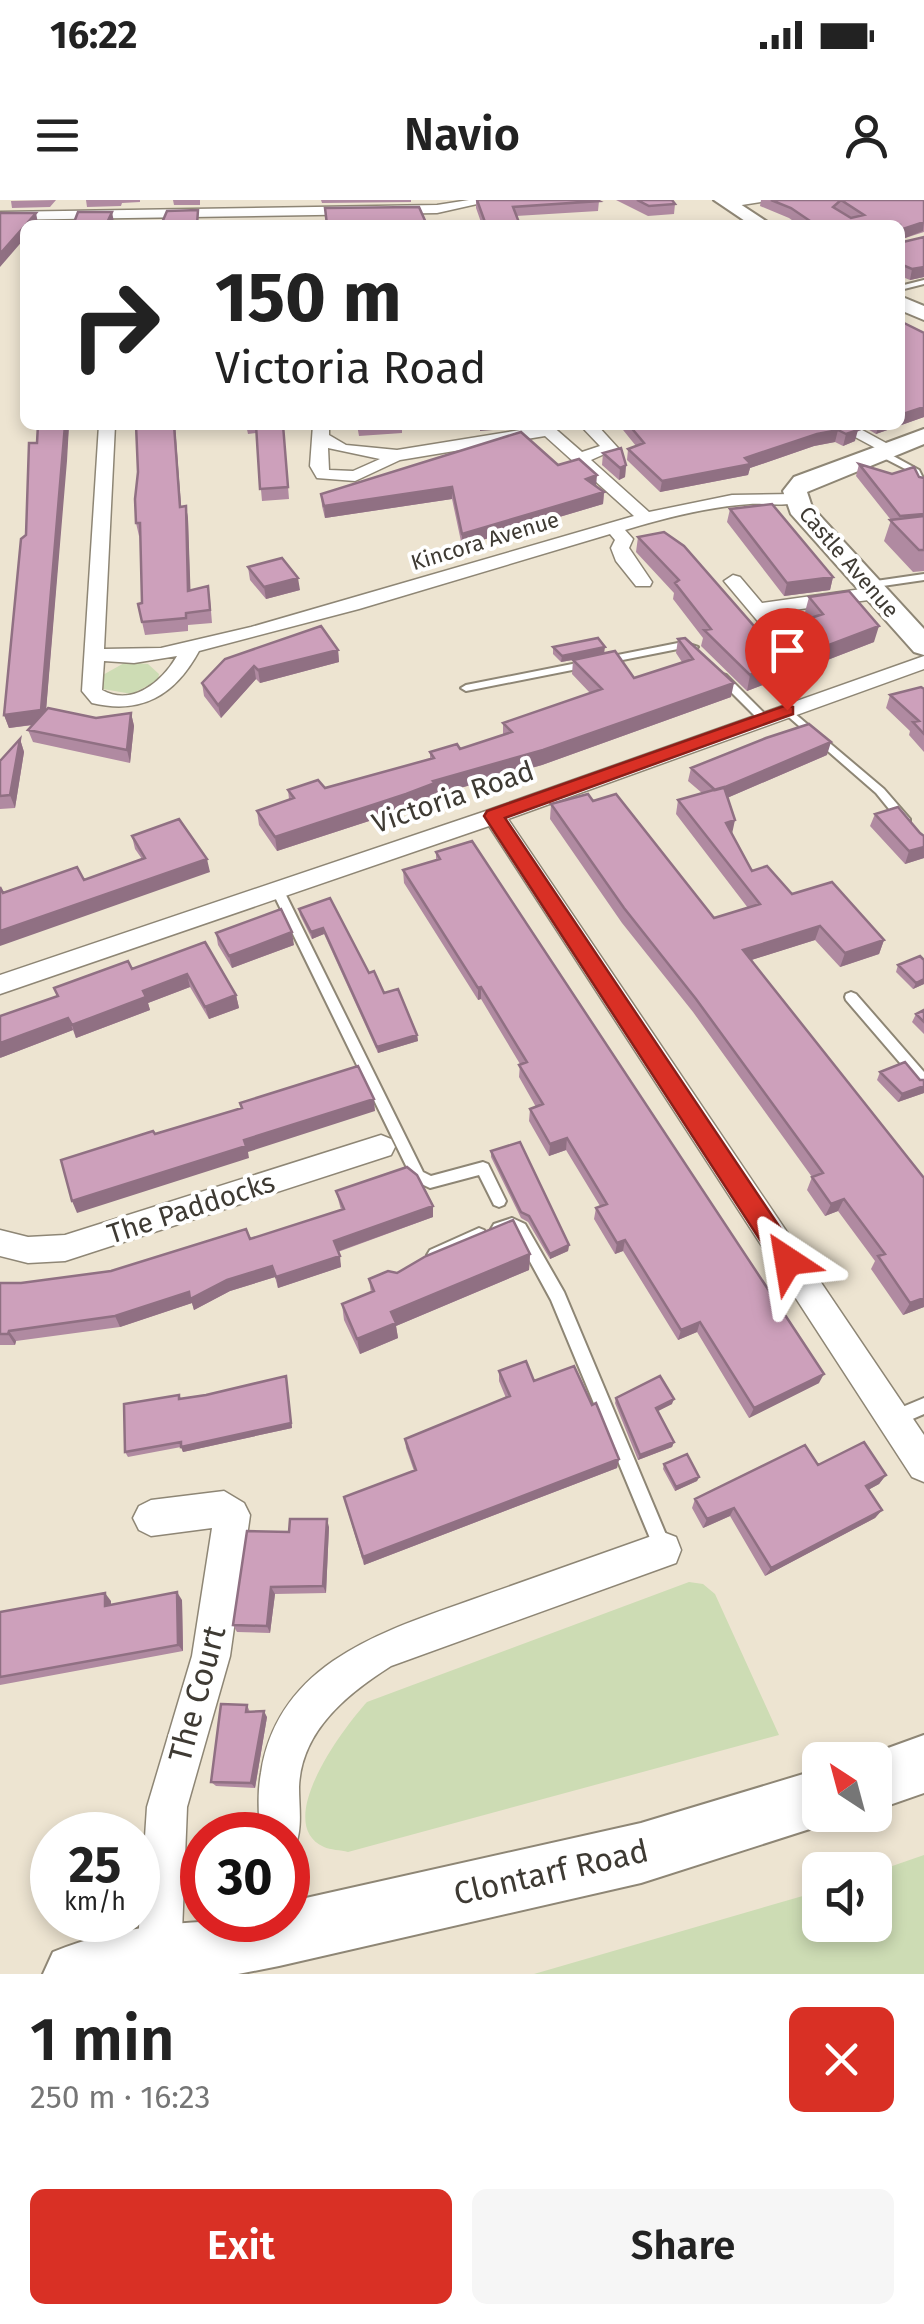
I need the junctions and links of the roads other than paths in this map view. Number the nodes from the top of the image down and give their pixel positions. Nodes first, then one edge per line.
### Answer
1 (490, 200) edge
2 (767, 200) edge
3 (725, 202) edge
4 (437, 208) junction
5 (296, 210) junction
6 (146, 211) junction
7 (0, 216) edge
8 (142, 220) edge
9 (297, 220) edge
10 (450, 220) edge
11 (755, 220) edge
12 (107, 430) edge
13 (533, 430) edge
14 (546, 430) edge
15 (593, 430) edge
16 (849, 430) edge
17 (321, 431) edge
18 (924, 436) edge
19 (885, 451) junction
20 (402, 454) junction
21 (579, 460) junction
22 (924, 463) edge
23 (909, 468) junction
24 (922, 485) edge
25 (795, 499) junction
26 (648, 518) junction
27 (614, 528) junction
28 (924, 577) edge
29 (733, 581) dead end
30 (643, 582) dead end
31 (873, 589) junction
32 (758, 609) junction
33 (782, 636) edge
34 (924, 646) edge
35 (191, 648) junction
36 (96, 654) junction
37 (704, 659) edge
38 (924, 662) edge
39 (716, 671) edge
40 (466, 688) dead end
41 (787, 710) junction
42 (764, 719) junction
43 (494, 816) junction
44 (912, 829) edge
45 (277, 889) junction
46 (0, 985) edge
47 (851, 997) dead end
48 (924, 1081) edge
49 (380, 1147) dead end
50 (499, 1201) dead end
51 (0, 1242) edge
52 (424, 1262) edge
53 (924, 1406) edge
54 (894, 1420) junction
55 (924, 1466) edge
56 (151, 1518) dead end
57 (664, 1550) joint
58 (924, 1764) edge
59 (892, 1775) edge
60 (802, 1804) edge
61 (280, 1812) edge
62 (310, 1922) edge
63 (221, 1942) edge
64 (159, 1957) junction
65 (75, 1974) edge

1 - 4 street
2 - 3 street
3 - 11 street
4 - 5 street
4 - 10 street
5 - 6 street
5 - 9 street
6 - 7 street
6 - 8 street
12 - 36 street
13 - 20 street
14 - 21 street
15 - 21 street
16 - 19 street
17 - 20 street
17 - 20 street
18 - 19 street, Castle Avenue
19 - 23 lane
19 - 25 street, Castle Avenue
21 - 26 street
22 - 23 lane
23 - 24 lane
25 - 26 street, Kincora Avenue
25 - 31 street, Castle Avenue
26 - 27 street, Kincora Avenue
27 - 30 street
27 - 35 street, Kincora Avenue
28 - 31 lane
29 - 32 street
31 - 32 street
31 - 34 street, Castle Avenue
32 - 33 street
35 - 36 street, Kincora Avenue
35 - 36 street
37 - 40 lane
38 - 41 street, Victoria Road
39 - 42 lane
41 - 42 street, Victoria Road
41 - 44 lane
42 - 43 street, Victoria Road
43 - 45 street, Victoria Road
43 - 54 street
45 - 46 street, Victoria Road
45 - 50 lane
47 - 48 lane
49 - 51 street, The Paddocks
52 - 57 lane
53 - 54 lane
54 - 55 street
56 - 64 street, The Court
57 - 61 street
58 - 59 street
60 - 62 street, Clontarf Road
63 - 64 street, Clontarf Road
64 - 65 street, Clontarf Road

